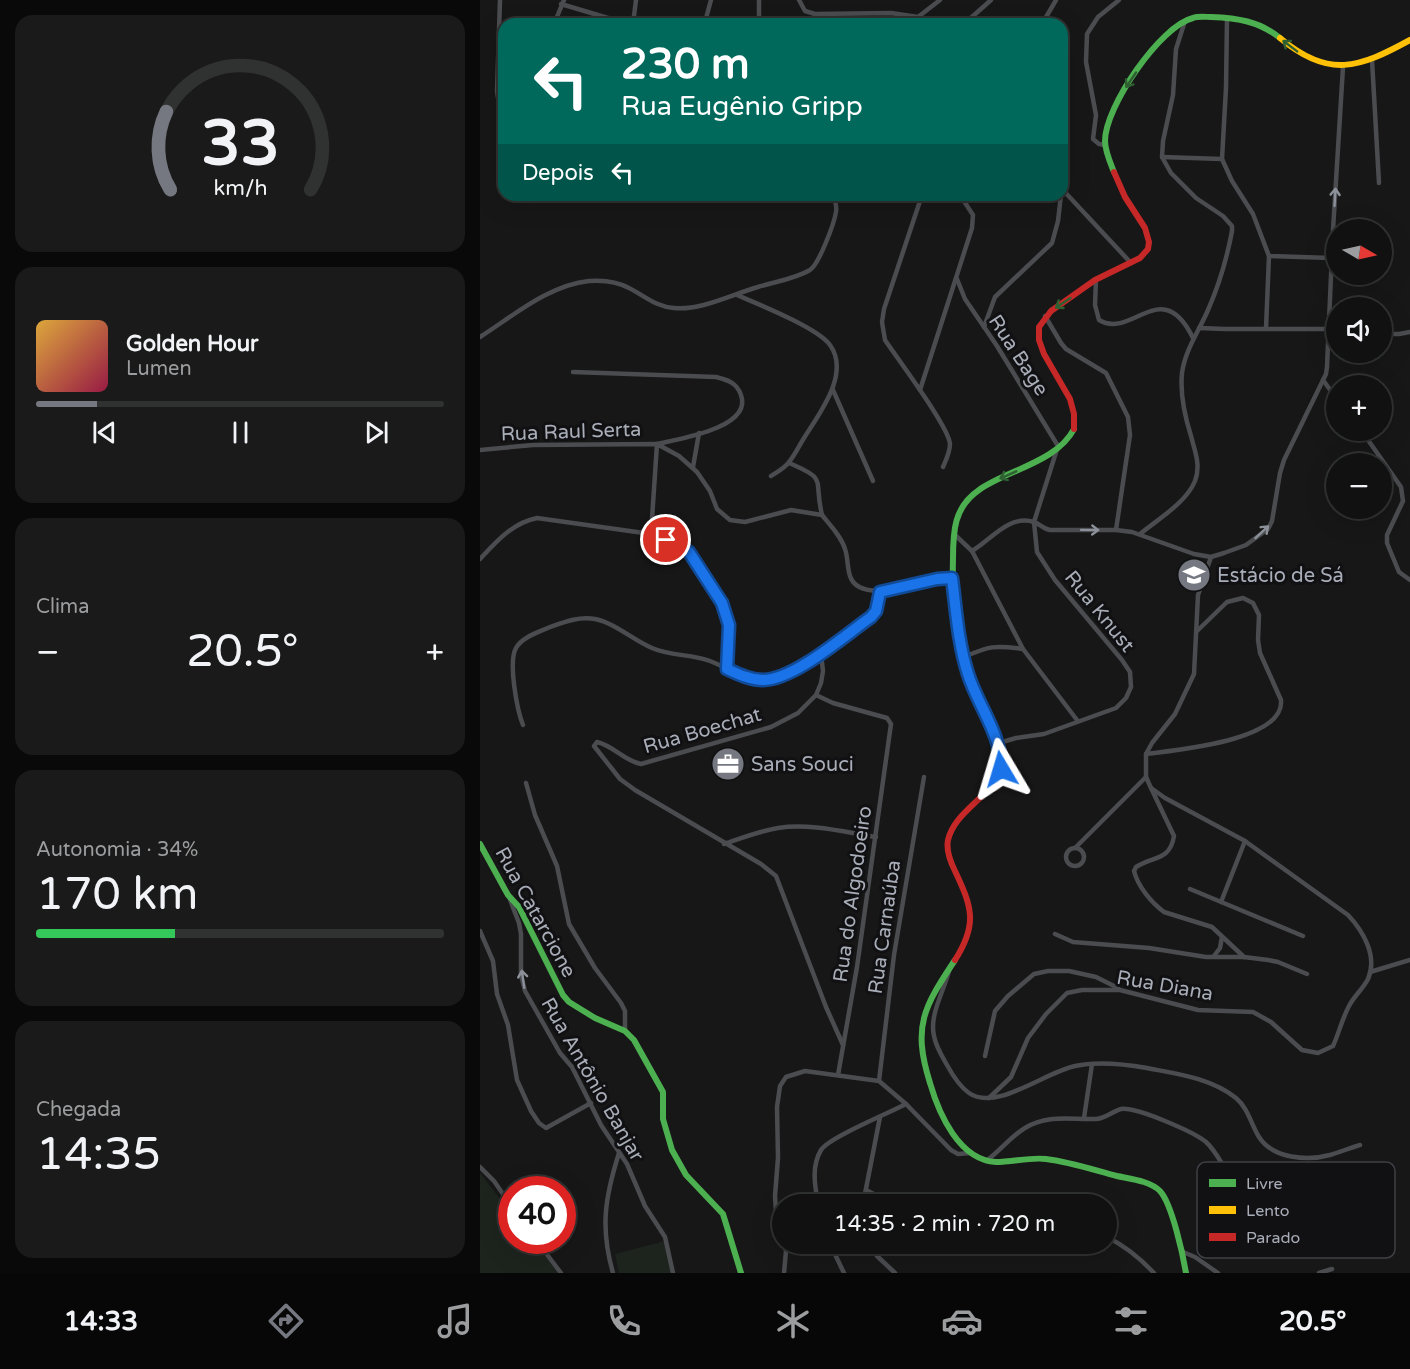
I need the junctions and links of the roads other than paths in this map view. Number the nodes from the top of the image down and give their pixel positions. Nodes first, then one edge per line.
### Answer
1 (501, 0) edge
2 (636, 0) edge
3 (711, 0) edge
4 (759, 0) edge
5 (799, 0) edge
6 (940, 0) edge
7 (991, 0) edge
8 (1056, 0) edge
9 (1119, 0) edge
10 (562, 2) edge
11 (500, 18) edge
12 (556, 18) edge
13 (611, 18) edge
14 (632, 18) edge
15 (706, 18) edge
16 (759, 18) edge
17 (971, 18) edge
18 (1046, 18) edge
19 (1187, 18) junction
20 (1227, 18) junction
21 (1408, 43) edge
22 (1372, 60) junction
23 (1343, 67) junction
24 (498, 68) edge
25 (498, 98) edge
26 (1105, 145) junction
27 (1162, 157) junction
28 (1222, 159) junction
29 (1379, 183) dead end
30 (1068, 195) edge
31 (834, 201) edge
32 (920, 201) edge
33 (964, 201) edge
34 (1060, 201) edge
35 (1333, 219) edge
36 (1269, 256) junction
37 (1326, 258) edge
38 (1131, 263) junction
39 (957, 279) junction
40 (1096, 279) junction
41 (737, 294) junction
42 (1045, 316) junction
43 (984, 327) junction
44 (1199, 328) junction
45 (1266, 328) junction
46 (1326, 328) edge
47 (1410, 332) edge
48 (1392, 333) edge
49 (480, 337) edge
50 (1192, 338) junction
51 (1328, 363) edge
52 (573, 372) dead end
53 (1323, 380) junction
54 (1326, 384) edge
55 (833, 390) junction
56 (920, 390) junction
57 (699, 433) junction
58 (1369, 441) edge
59 (657, 444) junction
60 (1058, 446) junction
61 (480, 450) edge
62 (789, 463) junction
63 (693, 467) junction
64 (943, 467) dead end
65 (771, 476) dead end
66 (873, 482) dead end
67 (822, 514) junction
68 (1034, 522) junction
69 (1116, 530) junction
70 (651, 534) junction
71 (954, 534) junction
72 (1140, 534) junction
73 (972, 551) junction
74 (1211, 557) junction
75 (480, 559) edge
76 (952, 578) junction
77 (1410, 580) edge
78 (880, 592) junction
79 (1197, 631) junction
80 (1023, 649) junction
81 (821, 654) junction
82 (964, 657) junction
83 (727, 669) junction
84 (816, 695) junction
85 (1077, 720) junction
86 (523, 725) dead end
87 (999, 743) junction
88 (1146, 754) junction
89 (924, 777) dead end
90 (1146, 777) junction
91 (526, 783) dead end
92 (1151, 788) junction
93 (876, 837) junction
94 (1245, 841) junction
95 (480, 843) edge
96 (724, 844) junction
97 (1075, 848) dead end
98 (1190, 889) dead end
99 (508, 895) junction
100 (1221, 902) junction
101 (480, 931) edge
102 (1055, 934) dead end
103 (1221, 935) junction
104 (1303, 936) dead end
105 (1214, 956) junction
106 (1244, 957) junction
107 (1410, 960) edge
108 (950, 971) junction
109 (1370, 972) junction
110 (1307, 974) dead end
111 (1120, 990) junction
112 (625, 1031) junction
113 (843, 1045) junction
114 (985, 1056) dead end
115 (1092, 1064) junction
116 (838, 1075) junction
117 (879, 1081) junction
118 (989, 1098) junction
119 (591, 1103) junction
120 (906, 1104) junction
121 (880, 1117) junction
122 (1084, 1118) junction
123 (1360, 1145) dead end
124 (620, 1153) junction
125 (970, 1153) junction
126 (986, 1161) junction
127 (1220, 1162) edge
128 (480, 1167) edge
129 (498, 1187) edge
130 (866, 1190) junction
131 (776, 1194) edge
132 (817, 1194) edge
133 (865, 1194) edge
134 (874, 1194) edge
135 (1117, 1242) edge
136 (1183, 1252) junction
137 (547, 1254) edge
138 (786, 1254) edge
139 (835, 1254) edge
140 (876, 1254) edge
141 (1197, 1258) edge
142 (1197, 1258) edge
143 (1332, 1269) dead end
144 (561, 1273) edge
145 (613, 1273) edge
146 (673, 1273) edge
147 (741, 1273) edge
148 (784, 1273) edge
149 (844, 1273) edge
150 (896, 1273) edge
151 (1154, 1273) edge
152 (1186, 1273) edge
153 (1218, 1273) edge
154 (1319, 1273) edge

1 - 11 street
2 - 14 street
3 - 15 street
4 - 16 street
5 - 6 street
7 - 17 street
8 - 18 street
9 - 26 street
10 - 12 street
10 - 13 street
19 - 20 street
19 -> 26 street
19 - 27 street
23 -> 20 street
20 - 28 street
21 - 22 street
22 - 23 street
22 - 29 street
35 -> 23 street
24 - 25 street
26 - 38 street
27 - 28 street
27 - 44 street
28 - 36 street
30 - 38 street
31 - 41 street
32 - 56 street
33 - 39 street
34 - 43 street
36 - 37 street
36 - 45 street
38 - 40 street
39 - 43 street, Rua Bage
39 - 56 street
40 -> 42 street
40 - 50 street
41 - 49 street
41 - 55 street
42 - 60 street
42 - 69 street
43 - 60 street, Rua Bage
44 - 45 street
44 - 50 street
45 - 46 street
47 - 48 street
50 - 72 street
51 - 53 street
52 - 57 street
53 - 54 street
74 -> 53 street
55 - 62 street
55 - 66 street
56 - 64 street
57 - 59 street
57 - 63 street
58 - 77 street
59 - 61 street, Rua Raul Serta
59 - 63 street, Rua Raul Serta
59 - 70 street
60 - 68 street, Rua Knust
60 -> 71 street
62 - 65 street
62 - 67 street
63 - 67 street, Rua Raul Serta
67 - 78 street
68 -> 69 street
68 - 73 street
68 - 85 street, Rua Knust
69 - 72 street
70 - 75 street
70 - 83 street
71 - 73 street
71 - 76 street
72 - 74 street
73 - 80 street
74 - 79 street
76 - 78 street
76 - 82 street
78 - 81 street
79 - 88 street
79 - 88 street
80 - 82 street
80 - 85 street
81 - 83 street
81 - 84 street
82 - 87 street
83 - 86 street
84 - 93 street, Rua do Algodoeiro
84 - 96 street, Rua Boechat
85 - 87 street, Rua Knust
87 - 108 street
88 - 90 street
89 - 117 street, Rua Carnaúba
90 - 92 street
90 - 97 street
91 - 112 street
92 - 94 street
92 - 103 street
93 - 96 street
93 - 113 street, Rua do Algodoeiro
94 - 100 street
94 - 109 street
95 - 99 street, Rua Catarcione
96 - 113 street
98 - 100 street
99 - 112 street, Rua Catarcione
119 -> 99 street, Rua Antônio Banjar
100 - 104 street
101 - 119 street
102 - 105 street
103 - 105 street
103 - 106 street
105 - 106 street
106 - 110 street
107 - 109 street
108 - 118 street
108 - 125 street
109 - 111 street, Rua Diana
111 - 114 street
111 - 118 street, Rua Diana
112 - 147 street
113 - 116 street, Rua do Algodoeiro
115 - 118 street
115 - 122 street
115 - 123 street
116 - 117 street
116 - 131 street
117 - 120 street
119 - 124 street, Rua Antônio Banjar
120 - 121 street
120 - 125 street
121 - 130 street
121 - 132 street
122 - 126 street
122 - 127 street
124 - 145 street
124 - 146 street, Rua Antônio Banjar
125 - 126 street
126 - 136 street
128 - 129 street
130 - 133 street
130 - 134 street
135 - 151 street
136 - 141 street
136 - 152 street
137 - 144 street
138 - 148 street
139 - 149 street
140 - 150 street
142 - 153 street
143 - 154 street

